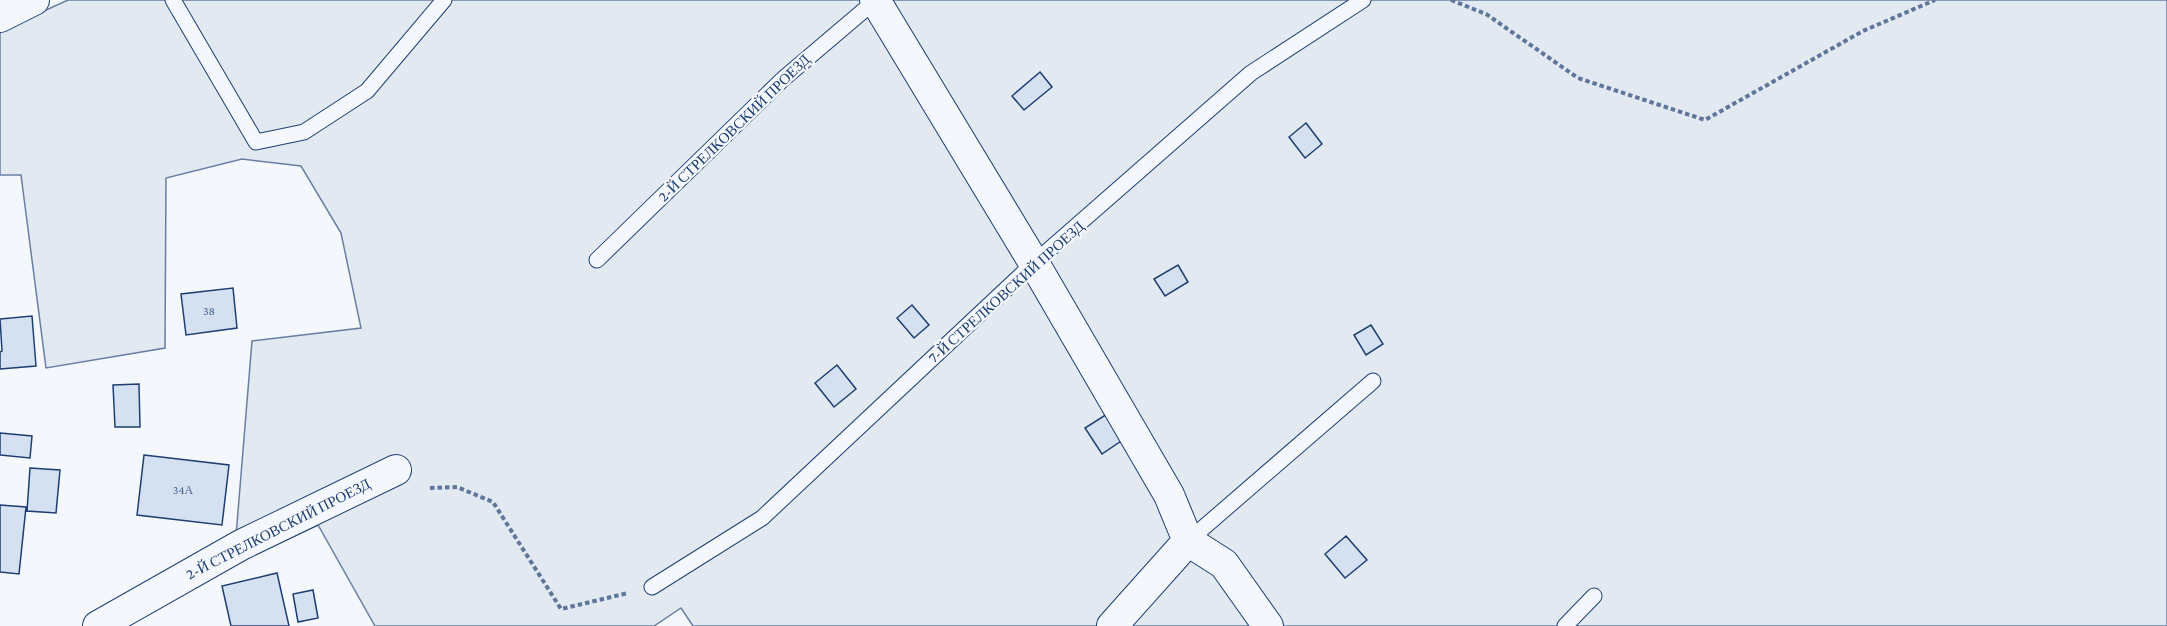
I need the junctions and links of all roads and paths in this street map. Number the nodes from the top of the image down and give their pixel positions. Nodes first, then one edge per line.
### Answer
1 (34, 0) edge
2 (173, 0) edge
3 (444, 0) edge
4 (875, 0) edge
5 (1363, 0) edge
6 (1451, 0) edge
7 (1935, 0) edge
8 (0, 17) edge
9 (597, 260) dead end
10 (1034, 263) junction
11 (1373, 381) dead end
12 (396, 470) dead end
13 (430, 488) dead end
14 (1188, 541) junction
15 (652, 587) joint
16 (1594, 596) dead end
17 (98, 626) edge
18 (1113, 626) edge
19 (1268, 626) edge
20 (1565, 626) edge

1 - 8 street
2 - 3 lane
4 - 9 lane, 2-Й СТРЕЛКОВСКИЙ ПРОЕЗД
4 - 10 street
5 - 10 lane, 7-Й СТРЕЛКОВСКИЙ ПРОЕЗД
6 - 7 path
10 - 14 street
10 - 15 lane, 7-Й СТРЕЛКОВСКИЙ ПРОЕЗД
11 - 14 lane
12 - 17 street, 2-Й СТРЕЛКОВСКИЙ ПРОЕЗД
13 - 15 path
14 - 18 street
14 - 19 street
16 - 20 lane

